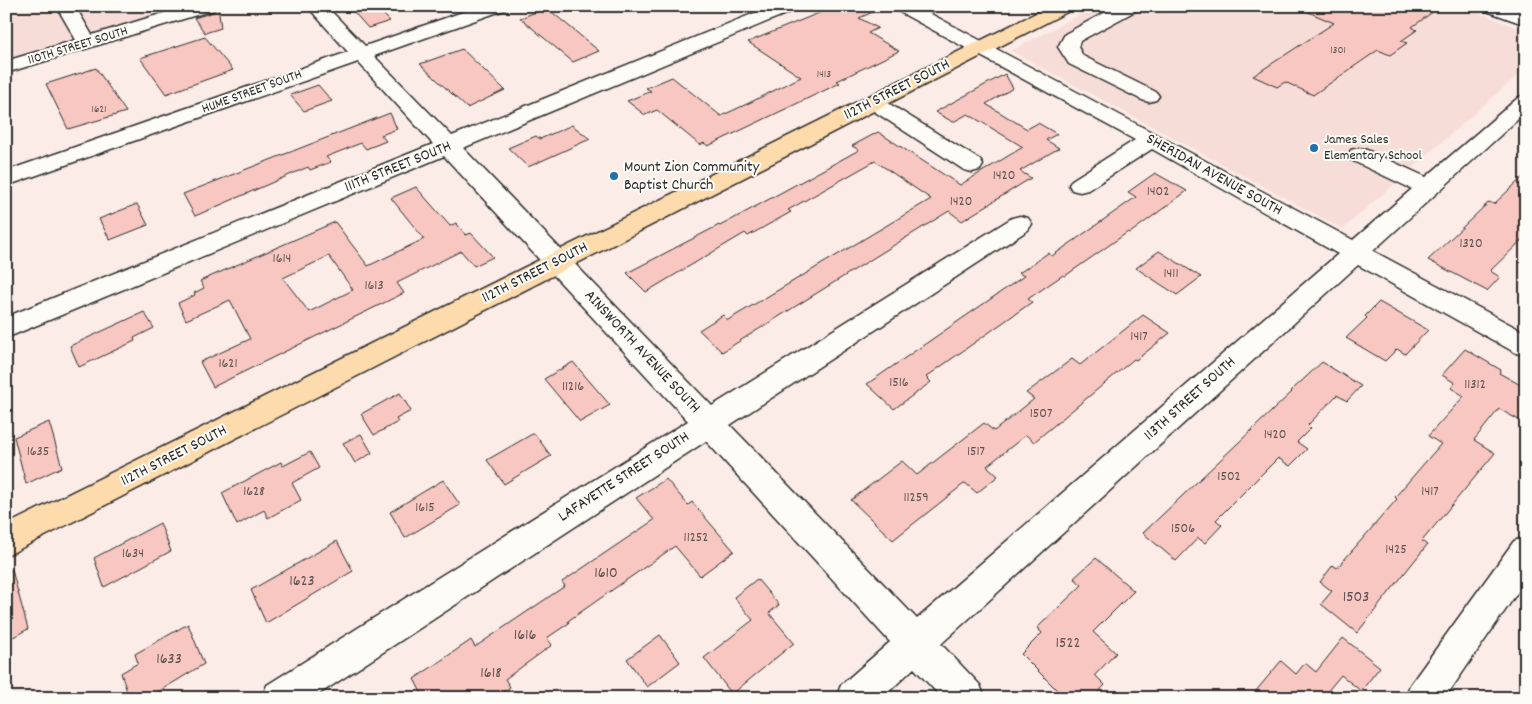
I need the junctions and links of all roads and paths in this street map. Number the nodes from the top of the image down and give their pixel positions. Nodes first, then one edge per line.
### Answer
1 (75, 6) edge
2 (207, 6) edge
3 (316, 6) edge
4 (498, 6) edge
5 (789, 6) edge
6 (902, 6) edge
7 (1065, 6) edge
8 (1132, 6) edge
9 (1490, 6) edge
10 (1526, 20) edge
11 (88, 43) junction
12 (979, 49) junction
13 (361, 53) junction
14 (6, 67) edge
15 (1127, 85) junction
16 (1148, 96) dead end
17 (873, 102) junction
18 (1526, 102) edge
19 (1089, 107) junction
20 (1151, 140) junction
21 (447, 147) junction
22 (1360, 155) dead end
23 (972, 165) dead end
24 (6, 179) edge
25 (1080, 185) dead end
26 (1429, 188) junction
27 (1020, 224) dead end
28 (1355, 252) junction
29 (557, 262) junction
30 (6, 328) edge
31 (1526, 346) edge
32 (709, 423) junction
33 (6, 541) edge
34 (1526, 552) edge
35 (916, 643) junction
36 (280, 698) edge
37 (854, 698) edge
38 (967, 698) edge
39 (1422, 698) edge

1 - 11 street
2 - 11 street, 110TH STREET SOUTH
3 - 13 street, AINSWORTH AVENUE SOUTH
4 - 13 street, HUME STREET SOUTH
5 - 21 street, 111TH STREET SOUTH
6 - 12 street, SHERIDAN AVENUE SOUTH
7 - 12 main road, 112TH STREET SOUTH
8 - 15 street
9 - 10 street
11 - 14 street, 110TH STREET SOUTH
12 - 17 main road, 112TH STREET SOUTH
12 - 19 street, SHERIDAN AVENUE SOUTH
13 - 21 street, AINSWORTH AVENUE SOUTH
13 - 24 street, HUME STREET SOUTH
15 - 16 street
15 - 19 street
17 - 23 street
17 - 29 main road, 112TH STREET SOUTH
18 - 26 street, 113TH STREET SOUTH
19 - 20 street, SHERIDAN AVENUE SOUTH
20 - 25 street
20 - 28 street, SHERIDAN AVENUE SOUTH
21 - 29 street, AINSWORTH AVENUE SOUTH
21 - 30 street, 111TH STREET SOUTH
22 - 26 street
26 - 28 street, 113TH STREET SOUTH
27 - 32 street, LAFAYETTE STREET SOUTH
28 - 31 street, SHERIDAN AVENUE SOUTH
28 - 35 street, 113TH STREET SOUTH
29 - 32 street, AINSWORTH AVENUE SOUTH
29 - 33 main road, 112TH STREET SOUTH
32 - 35 street, AINSWORTH AVENUE SOUTH
32 - 36 street, LAFAYETTE STREET SOUTH
34 - 39 street
35 - 37 street, 113TH STREET SOUTH
35 - 38 street, AINSWORTH AVENUE SOUTH

